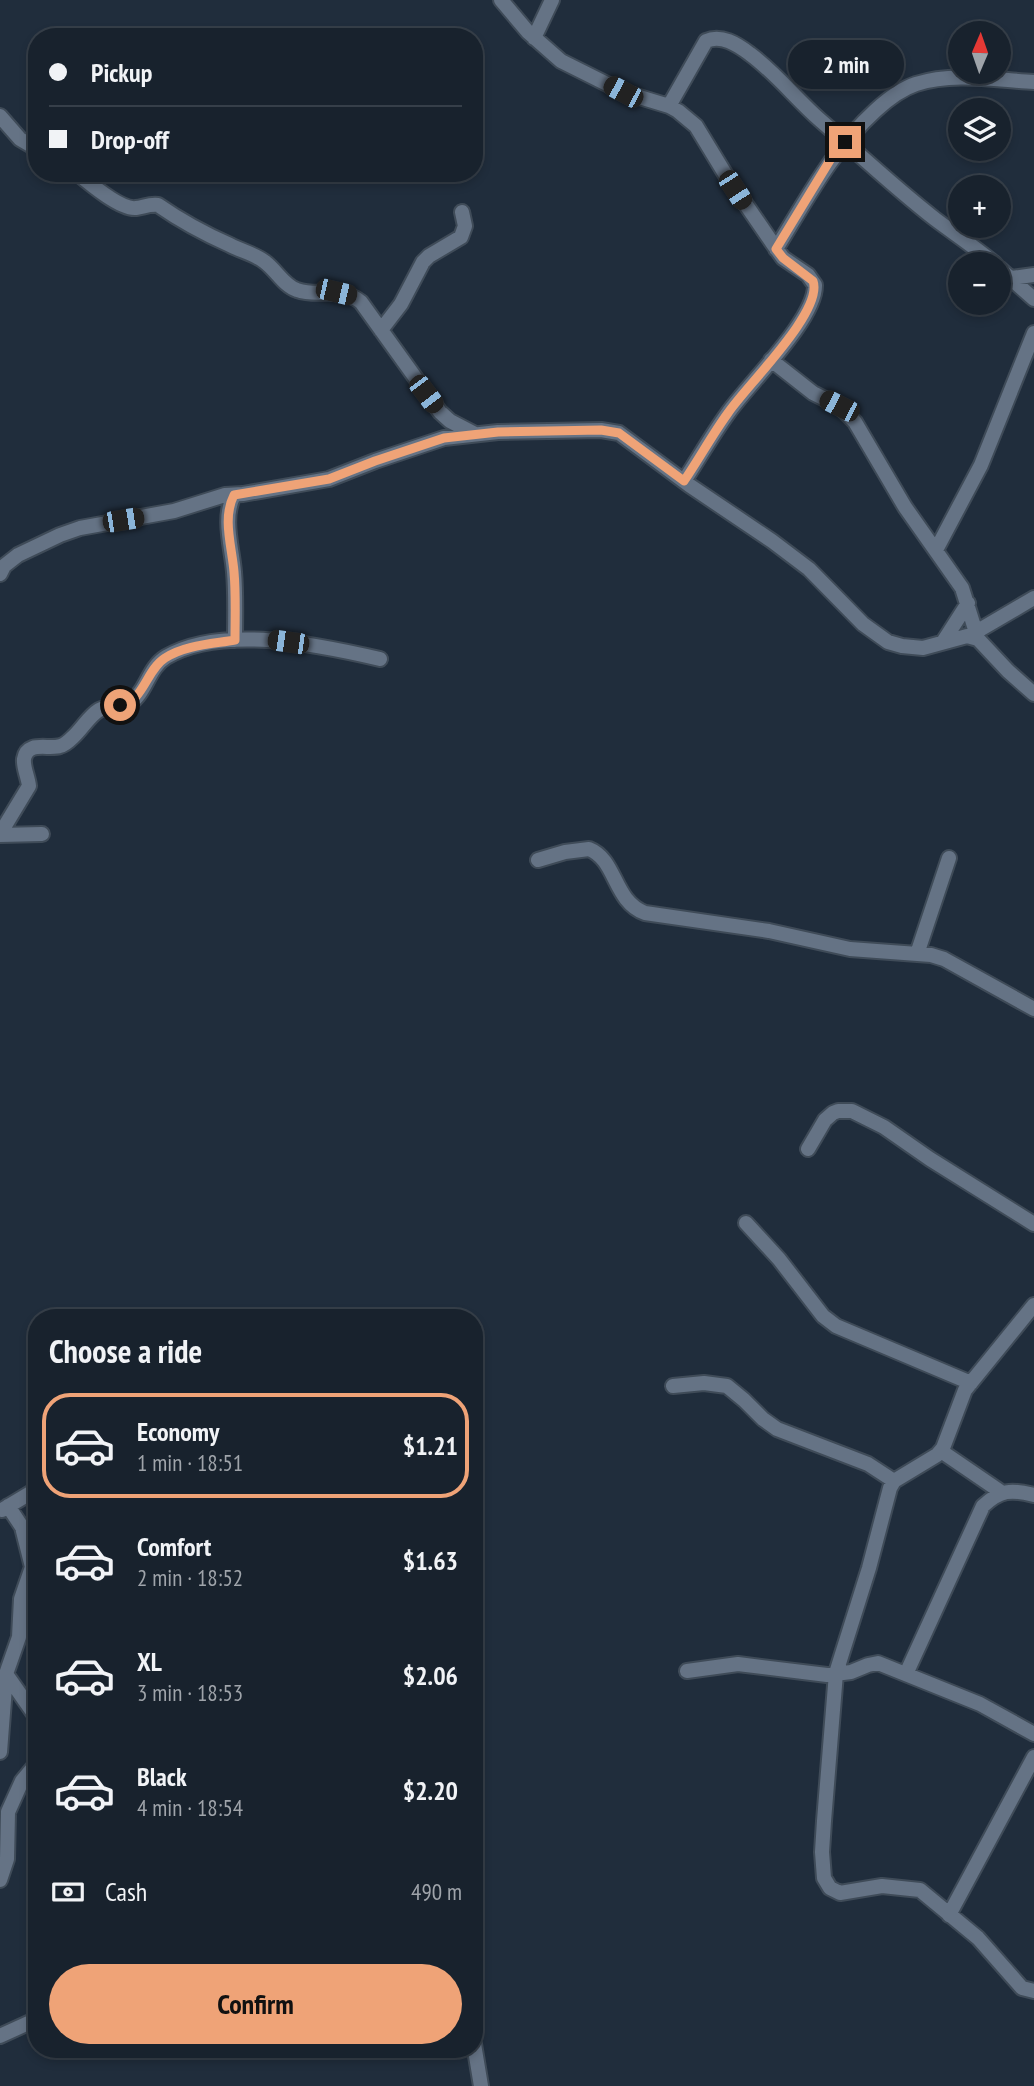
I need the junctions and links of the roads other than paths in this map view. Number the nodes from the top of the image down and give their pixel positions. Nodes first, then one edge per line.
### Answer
1 (501, 0) edge
2 (552, 0) edge
3 (534, 38) junction
4 (1034, 82) edge
5 (668, 106) junction
6 (0, 116) edge
7 (845, 142) junction
8 (28, 144) edge
9 (87, 182) edge
10 (462, 212) dead end
11 (776, 249) junction
12 (979, 252) edge
13 (1034, 275) edge
14 (1012, 278) joint
15 (1034, 299) edge
16 (381, 330) junction
17 (1034, 334) edge
18 (771, 360) junction
19 (475, 434) junction
20 (684, 481) junction
21 (234, 495) junction
22 (936, 550) junction
23 (0, 574) edge
24 (1034, 598) edge
25 (968, 603) junction
26 (977, 635) junction
27 (235, 640) junction
28 (943, 642) junction
29 (380, 659) dead end
30 (1034, 694) edge
31 (0, 834) edge
32 (42, 834) dead end
33 (948, 858) dead end
34 (538, 860) dead end
35 (918, 954) junction
36 (1034, 1009) edge
37 (808, 1149) dead end
38 (746, 1223) dead end
39 (1034, 1224) edge
40 (1034, 1305) edge
41 (971, 1383) junction
42 (673, 1386) dead end
43 (941, 1451) junction
44 (894, 1481) junction
45 (1001, 1492) junction
46 (1034, 1495) edge
47 (28, 1496) edge
48 (4, 1508) edge
49 (28, 1551) edge
50 (28, 1579) edge
51 (687, 1671) dead end
52 (836, 1673) junction
53 (6, 1674) junction
54 (906, 1674) junction
55 (28, 1705) edge
56 (1034, 1734) edge
57 (0, 1752) edge
58 (1034, 1757) edge
59 (28, 1774) edge
60 (0, 1880) edge
61 (949, 1914) junction
62 (1034, 1991) edge
63 (28, 2023) edge
64 (0, 2036) edge
65 (476, 2058) edge
66 (481, 2086) edge

1 - 3 street
2 - 3 street
3 - 5 street
4 - 7 street
5 - 7 street
5 - 11 street
6 - 8 street
7 - 11 street
7 - 12 street
9 - 16 street
10 - 16 street
11 - 18 street
13 - 14 street
14 - 15 street
16 - 19 street
17 - 22 street
18 - 20 street
18 - 22 street
19 - 20 street
19 - 21 street
20 - 28 street
21 - 23 street
21 - 27 street
22 - 25 street
24 - 26 street
25 - 26 street
25 - 28 street
26 - 28 street
26 - 30 street
27 - 29 street
27 - 31 street
31 - 32 street
33 - 35 street
34 - 35 street
35 - 36 street
37 - 39 street
38 - 41 street
40 - 41 street
41 - 43 street
42 - 44 street
43 - 44 street
43 - 45 street
44 - 52 street
45 - 46 street
45 - 54 street
47 - 48 street
48 - 49 street
50 - 53 street
51 - 52 street
52 - 54 street
52 - 61 street
53 - 55 street
53 - 57 street
54 - 56 street
58 - 61 street
59 - 60 street
61 - 62 street
63 - 64 street
65 - 66 street

